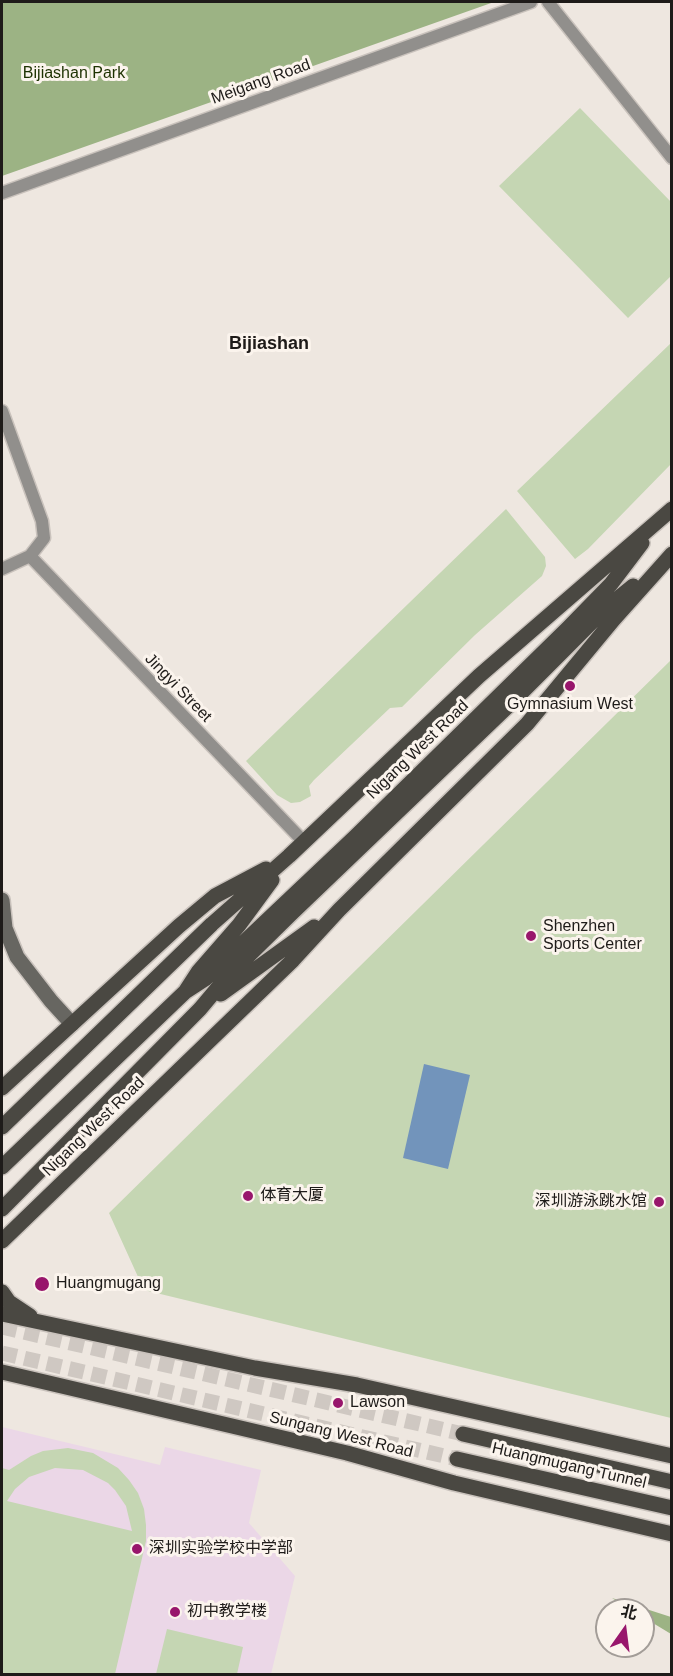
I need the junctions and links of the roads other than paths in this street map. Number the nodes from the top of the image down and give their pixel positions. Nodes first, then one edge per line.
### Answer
1 (531, 2) edge
2 (548, 2) edge
3 (672, 158) edge
4 (2, 193) edge
5 (2, 411) edge
6 (667, 513) edge
7 (30, 556) junction
8 (668, 558) edge
9 (2, 569) edge
10 (304, 842) junction
11 (290, 856) junction
12 (2, 900) edge
13 (339, 910) junction
14 (184, 992) junction
15 (200, 1009) junction
16 (72, 1024) junction
17 (2, 1088) edge
18 (2, 1127) edge
19 (2, 1167) edge
20 (2, 1209) edge
21 (6, 1237) edge
22 (2, 1253) edge
23 (2, 1292) edge
24 (2, 1314) edge
25 (40, 1322) junction
26 (2, 1372) edge
27 (463, 1434) tunnel mouth
28 (672, 1456) edge
29 (458, 1459) tunnel mouth
30 (672, 1482) edge
31 (672, 1508) edge
32 (672, 1534) edge

1 - 4 street, Meigang Road
2 - 3 street
5 - 7 street
6 - 10 main road, Nigang West Road
6 - 14 main road, Nigang West Road
7 - 9 street
7 - 10 street, Jingyi Street
8 - 13 main road, Nigang West Road
8 - 15 main road, Nigang West Road
10 - 11 main road, Nigang West Road
11 - 14 main road, Nigang West Road
11 - 16 main road
11 - 18 main road, Nigang West Road
12 - 16 street
13 - 15 main road, Nigang West Road
13 - 21 main road, Nigang West Road
14 - 19 main road, Nigang West Road
15 - 20 main road, Nigang West Road
16 - 17 main road
21 - 22 main road
23 - 25 main road
24 - 25 main road
25 - 28 main road
26 - 32 main road, Sungang West Road
27 - 30 main road, Huangmugang Tunnel
29 - 31 main road, Huangmugang Tunnel

